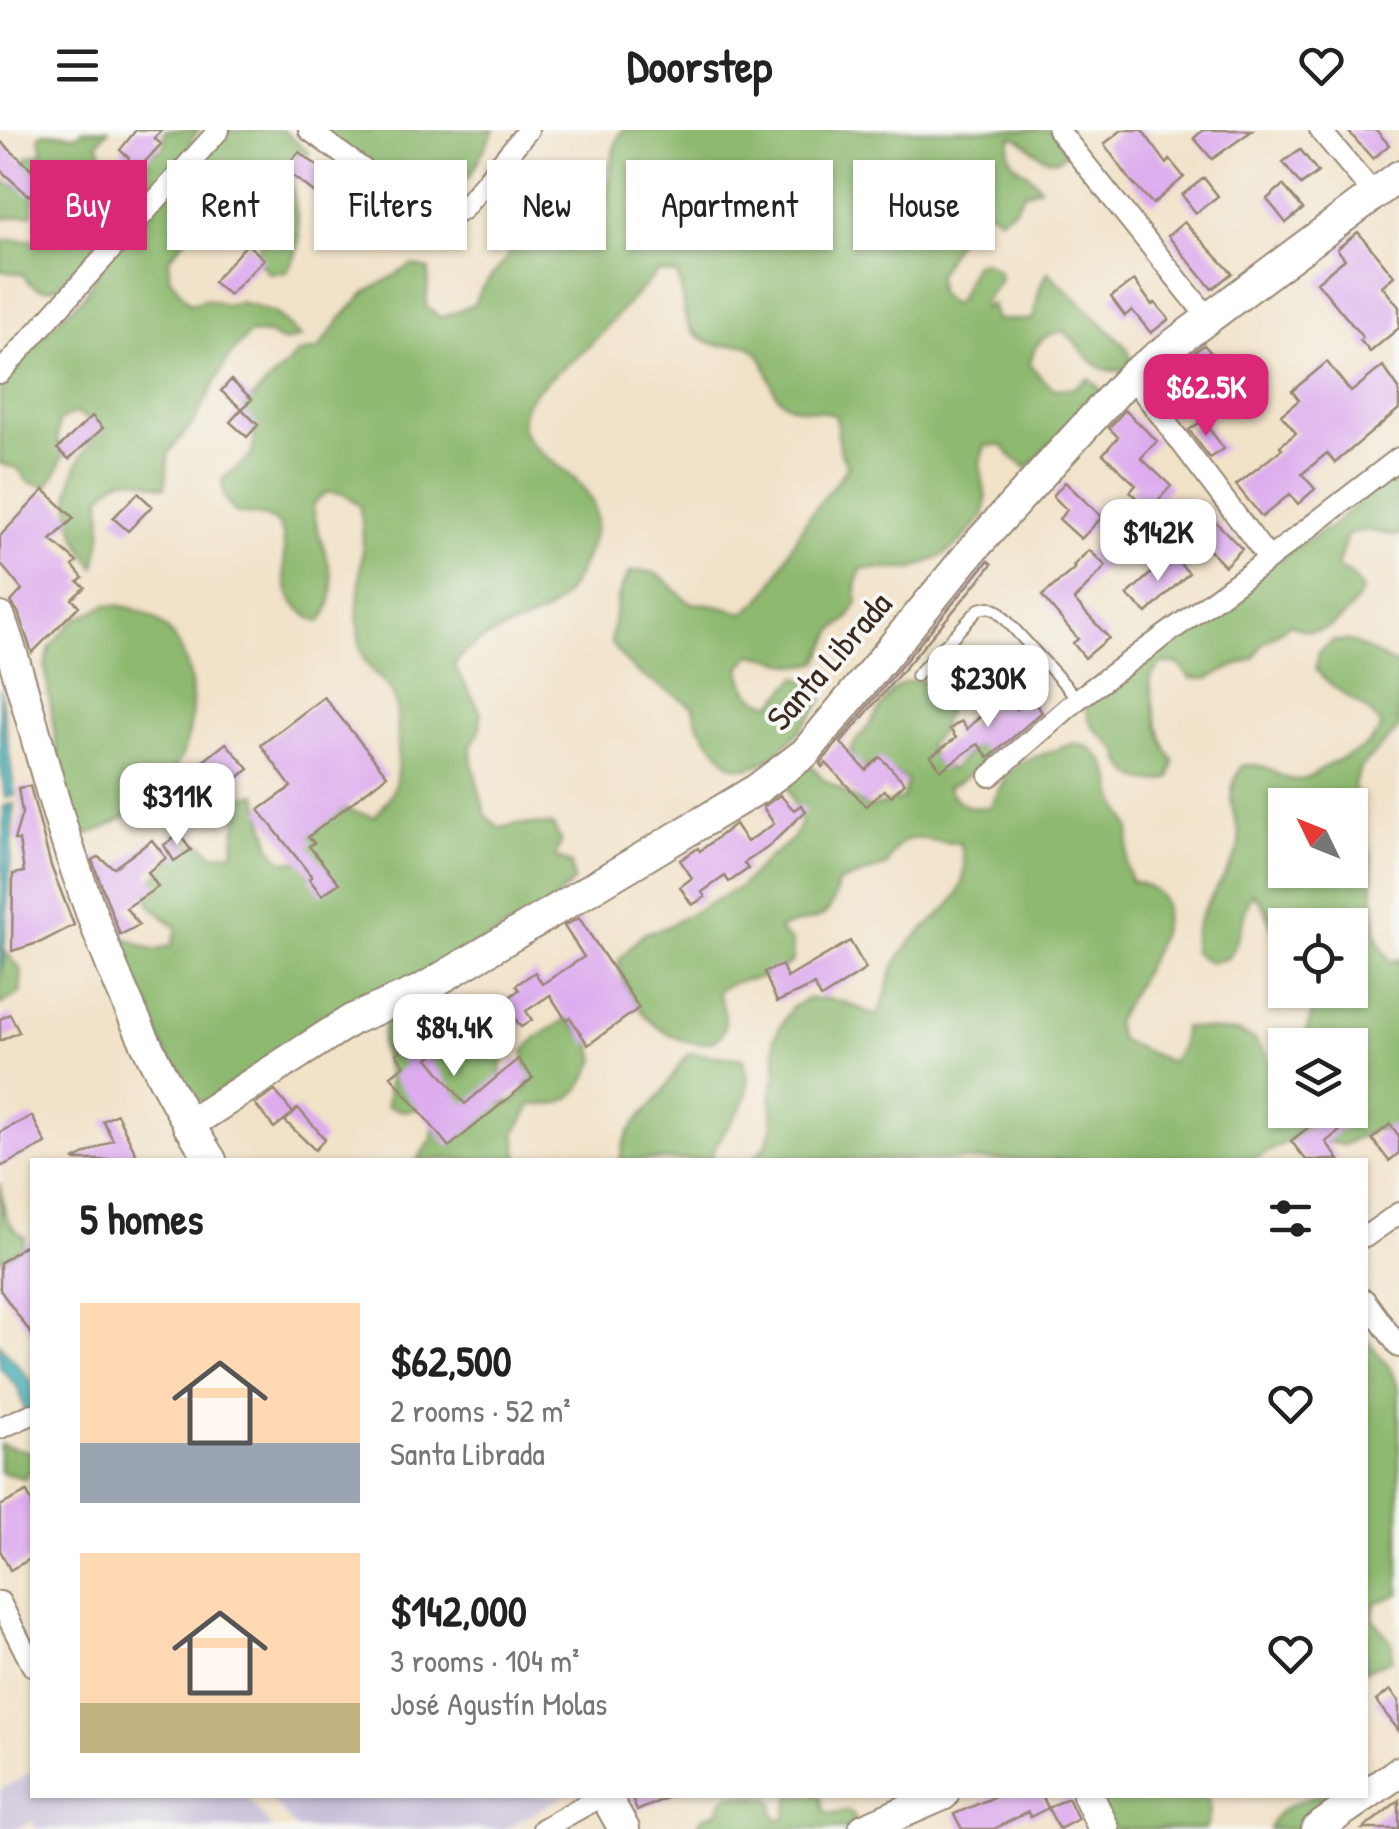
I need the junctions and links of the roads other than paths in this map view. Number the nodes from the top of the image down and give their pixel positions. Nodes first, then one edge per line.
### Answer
1 (219, 130) edge
2 (308, 130) edge
3 (528, 130) edge
4 (1058, 130) edge
5 (1320, 130) edge
6 (1387, 186) edge
7 (1210, 320) junction
8 (0, 373) edge
9 (1130, 376) junction
10 (1399, 458) edge
11 (1269, 558) junction
12 (0, 618) edge
13 (916, 676) dead end
14 (1078, 700) junction
15 (990, 776) dead end
16 (188, 1125) junction
17 (209, 1158) edge
18 (1399, 1213) edge
19 (1368, 1236) edge
20 (1368, 1304) edge
21 (1399, 1347) edge
22 (0, 1602) edge
23 (30, 1661) edge
24 (1399, 1772) edge
25 (1368, 1794) edge
26 (599, 1798) edge
27 (606, 1798) edge
28 (937, 1798) edge
29 (1089, 1798) edge
30 (1362, 1798) edge
31 (874, 1827) edge
32 (1320, 1828) edge
33 (543, 1829) edge
34 (624, 1829) edge
35 (1104, 1829) edge

1 - 8 street
2 - 3 street
4 - 7 street
5 - 6 street
6 - 7 street, Santa Librada
7 - 9 street, Santa Librada
9 - 11 street
9 - 16 street, Santa Librada
10 - 11 street
11 - 14 street
12 - 16 street
13 - 14 lane
14 - 15 street
16 - 17 street
18 - 19 street
20 - 21 street
22 - 23 street
24 - 25 street
26 - 33 street
27 - 34 street
28 - 31 street
29 - 35 street
30 - 32 street

